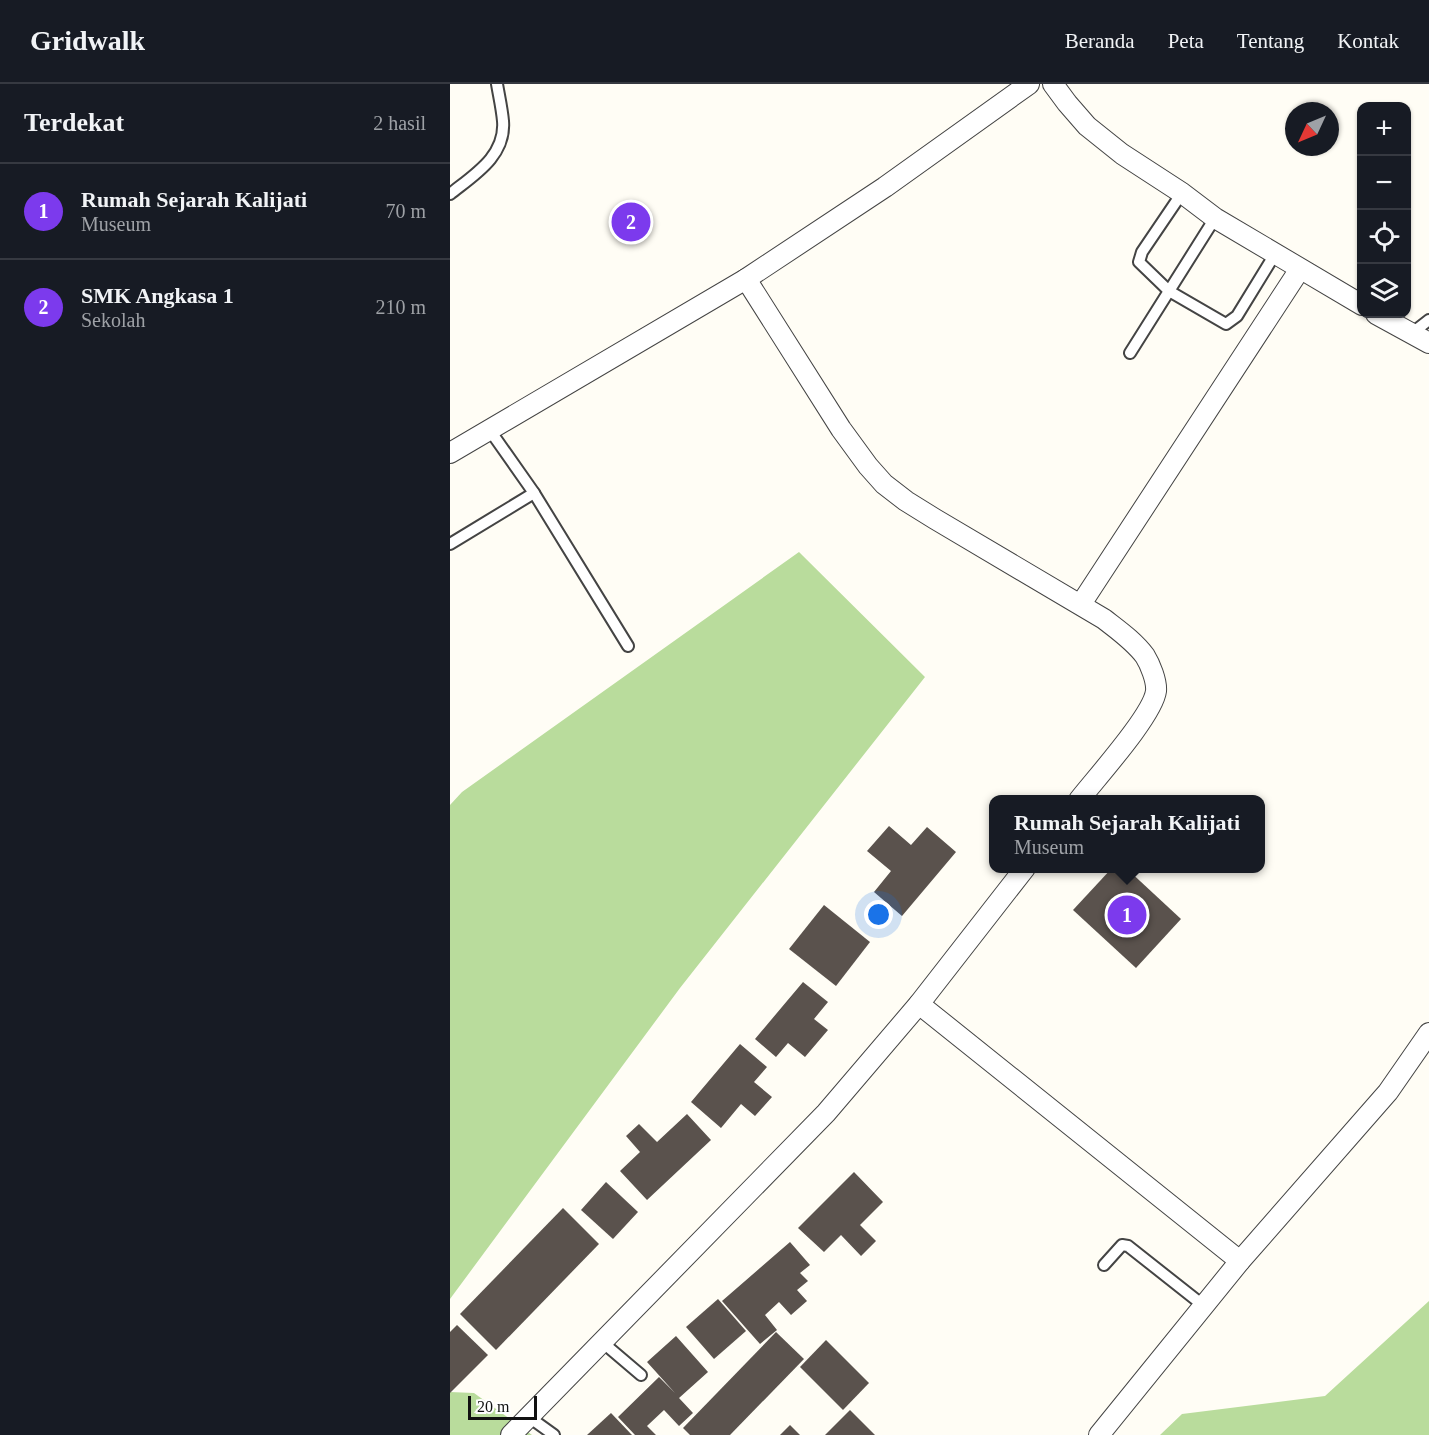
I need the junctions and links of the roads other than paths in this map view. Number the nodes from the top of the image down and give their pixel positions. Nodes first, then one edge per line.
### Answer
1 (497, 84) edge
2 (1029, 84) edge
3 (1053, 84) edge
4 (1182, 193) junction
5 (450, 194) edge
6 (1215, 218) junction
7 (1275, 254) junction
8 (1300, 269) junction
9 (746, 279) junction
10 (1169, 291) junction
11 (1357, 302) edge
12 (1383, 318) edge
13 (1429, 320) edge
14 (1411, 334) junction
15 (1429, 343) edge
16 (1130, 353) dead end
17 (489, 429) junction
18 (450, 453) edge
19 (534, 493) junction
20 (450, 544) edge
21 (1081, 604) junction
22 (628, 646) dead end
23 (1083, 795) edge
24 (1021, 873) edge
25 (919, 1004) junction
26 (1429, 1033) edge
27 (1240, 1261) junction
28 (1104, 1265) dead end
29 (1204, 1306) junction
30 (601, 1341) junction
31 (641, 1375) dead end
32 (530, 1417) junction
33 (511, 1435) edge
34 (554, 1435) edge
35 (1099, 1435) edge

1 - 5 lane
2 - 9 street
3 - 4 street
4 - 6 street
4 - 10 lane
6 - 7 street
6 - 10 lane
7 - 8 street
7 - 10 lane
8 - 11 street
8 - 21 street
9 - 17 street
9 - 21 street
10 - 16 lane
12 - 14 street
13 - 14 lane
14 - 15 street
17 - 18 street
17 - 19 lane
19 - 20 lane
19 - 22 lane
21 - 23 street
24 - 25 street
25 - 27 street
25 - 30 street
26 - 27 street
27 - 29 street
28 - 29 lane
29 - 35 street
30 - 31 lane
30 - 32 street
32 - 33 street
32 - 34 lane

